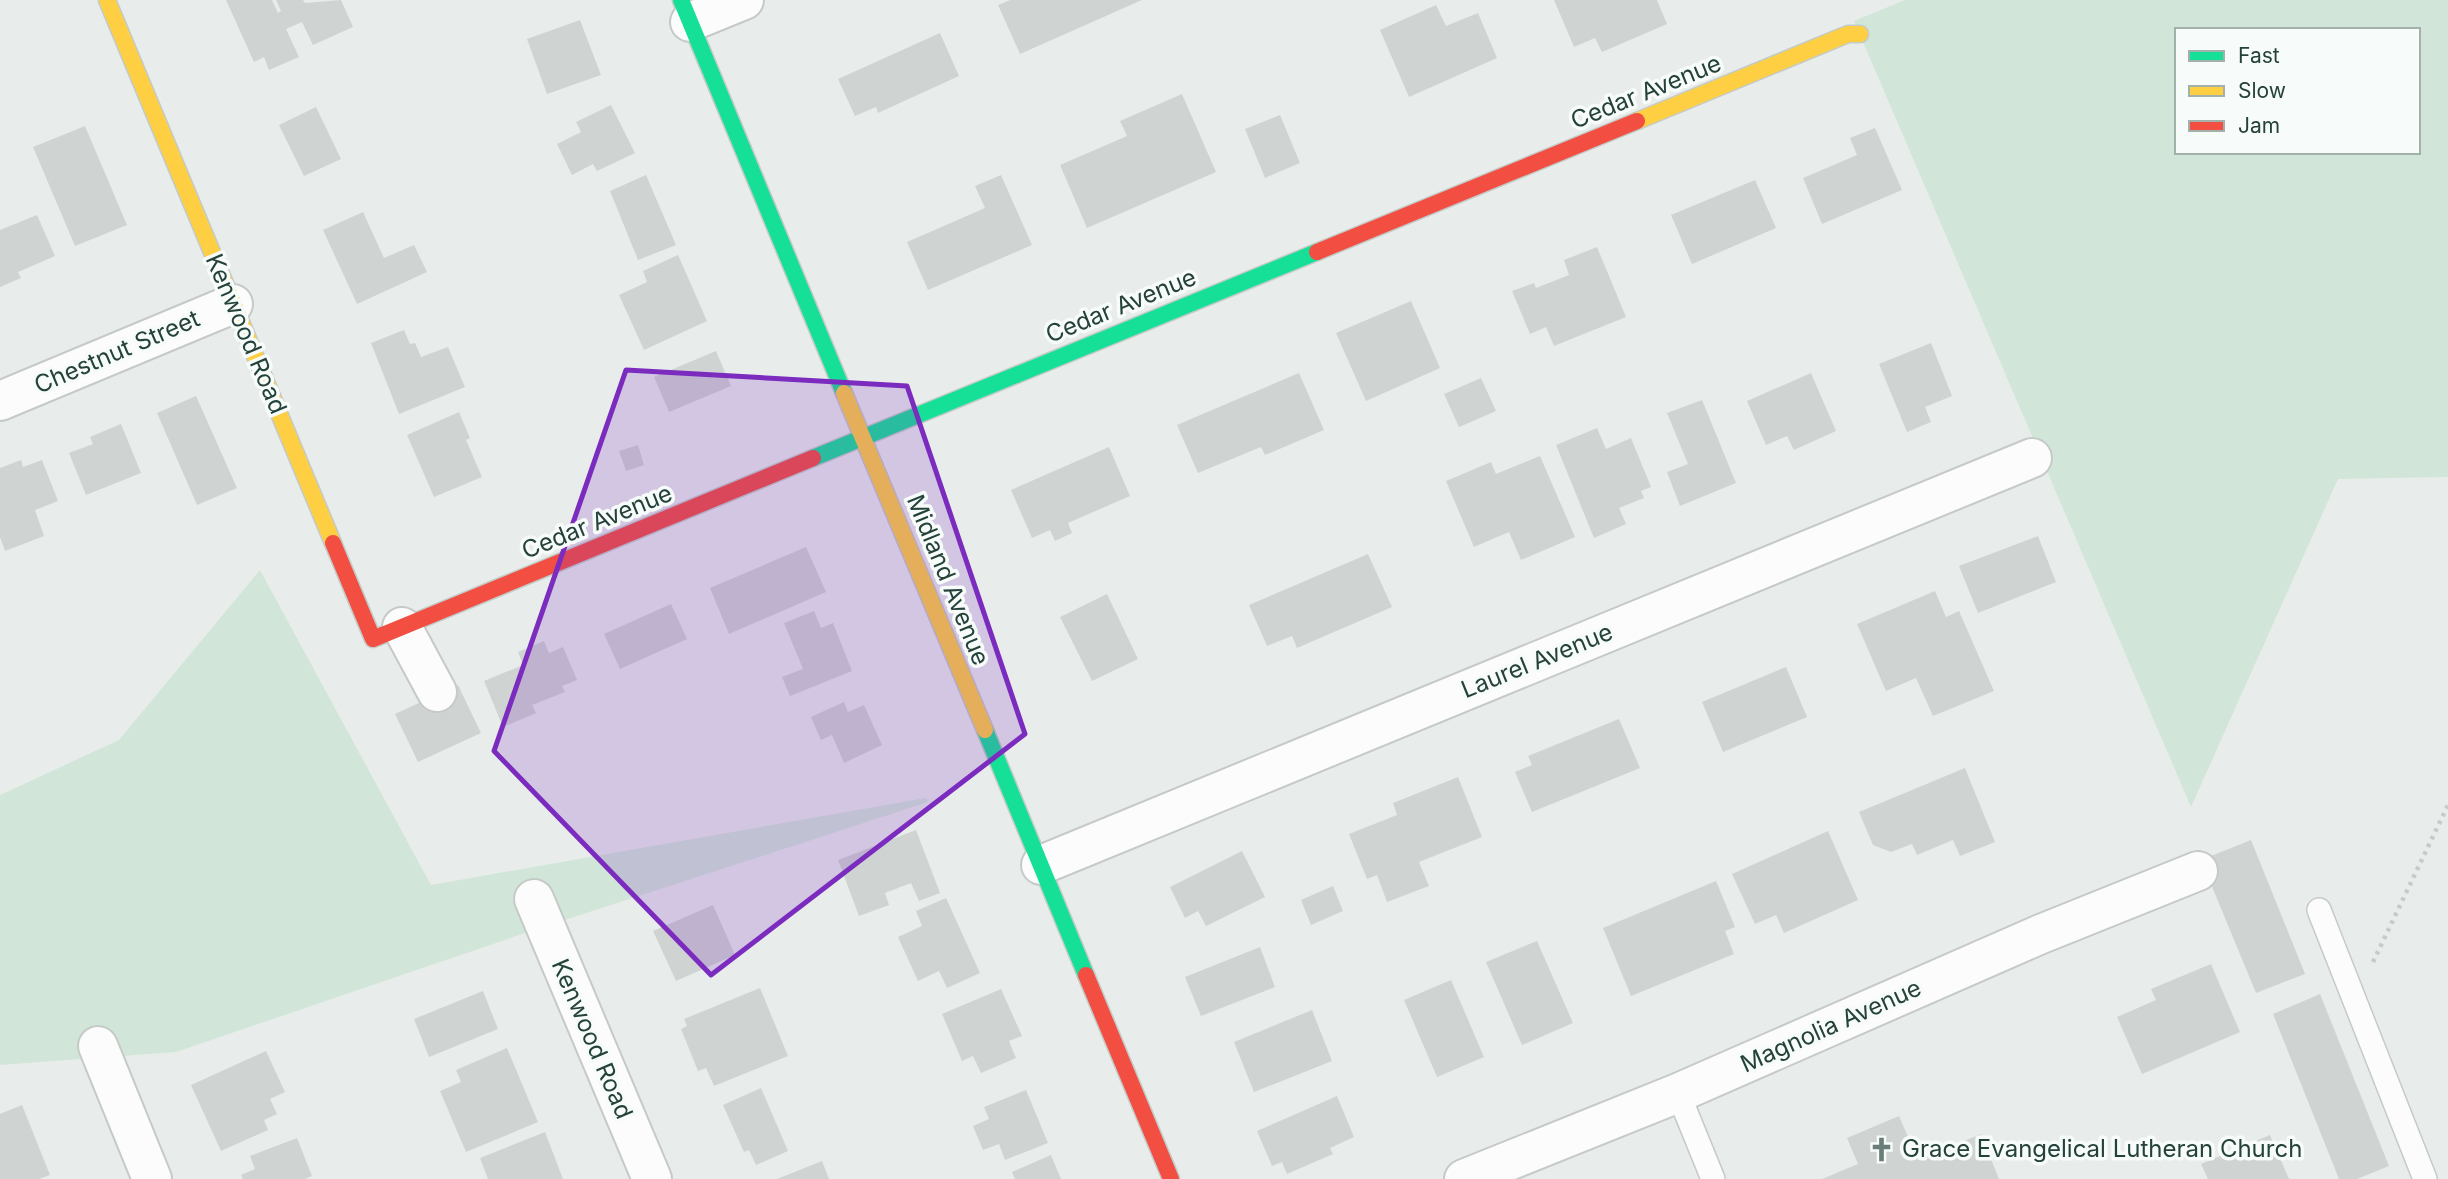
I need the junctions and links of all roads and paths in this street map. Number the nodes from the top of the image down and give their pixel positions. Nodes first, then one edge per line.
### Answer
1 (107, 0) edge
2 (744, 0) edge
3 (685, 11) edge
4 (1860, 34) dead end
5 (233, 304) junction
6 (0, 401) edge
7 (864, 436) junction
8 (2032, 458) dead end
9 (402, 627) junction
10 (437, 692) dead end
11 (2448, 805) edge
12 (1041, 864) junction
13 (2198, 871) dead end
14 (534, 899) dead end
15 (2319, 910) dead end
16 (2371, 967) dead end
17 (98, 1046) dead end
18 (1678, 1093) junction
19 (152, 1179) edge
20 (652, 1179) edge
21 (1171, 1179) edge
22 (1464, 1179) edge
23 (1713, 1179) edge
24 (2425, 1179) edge

1 - 5 street, Kenwood Road
2 - 3 street
3 - 7 street, Midland Avenue
4 - 7 street, Cedar Avenue
5 - 6 street, Chestnut Street
5 - 9 street, Kenwood Road
7 - 9 street, Cedar Avenue
7 - 12 street, Midland Avenue
8 - 12 street, Laurel Avenue
9 - 10 street
11 - 16 path
12 - 21 street, Midland Avenue
13 - 18 street, Magnolia Avenue
14 - 20 street, Kenwood Road
15 - 24 lane
17 - 19 street
18 - 22 street, Magnolia Avenue
18 - 23 lane

